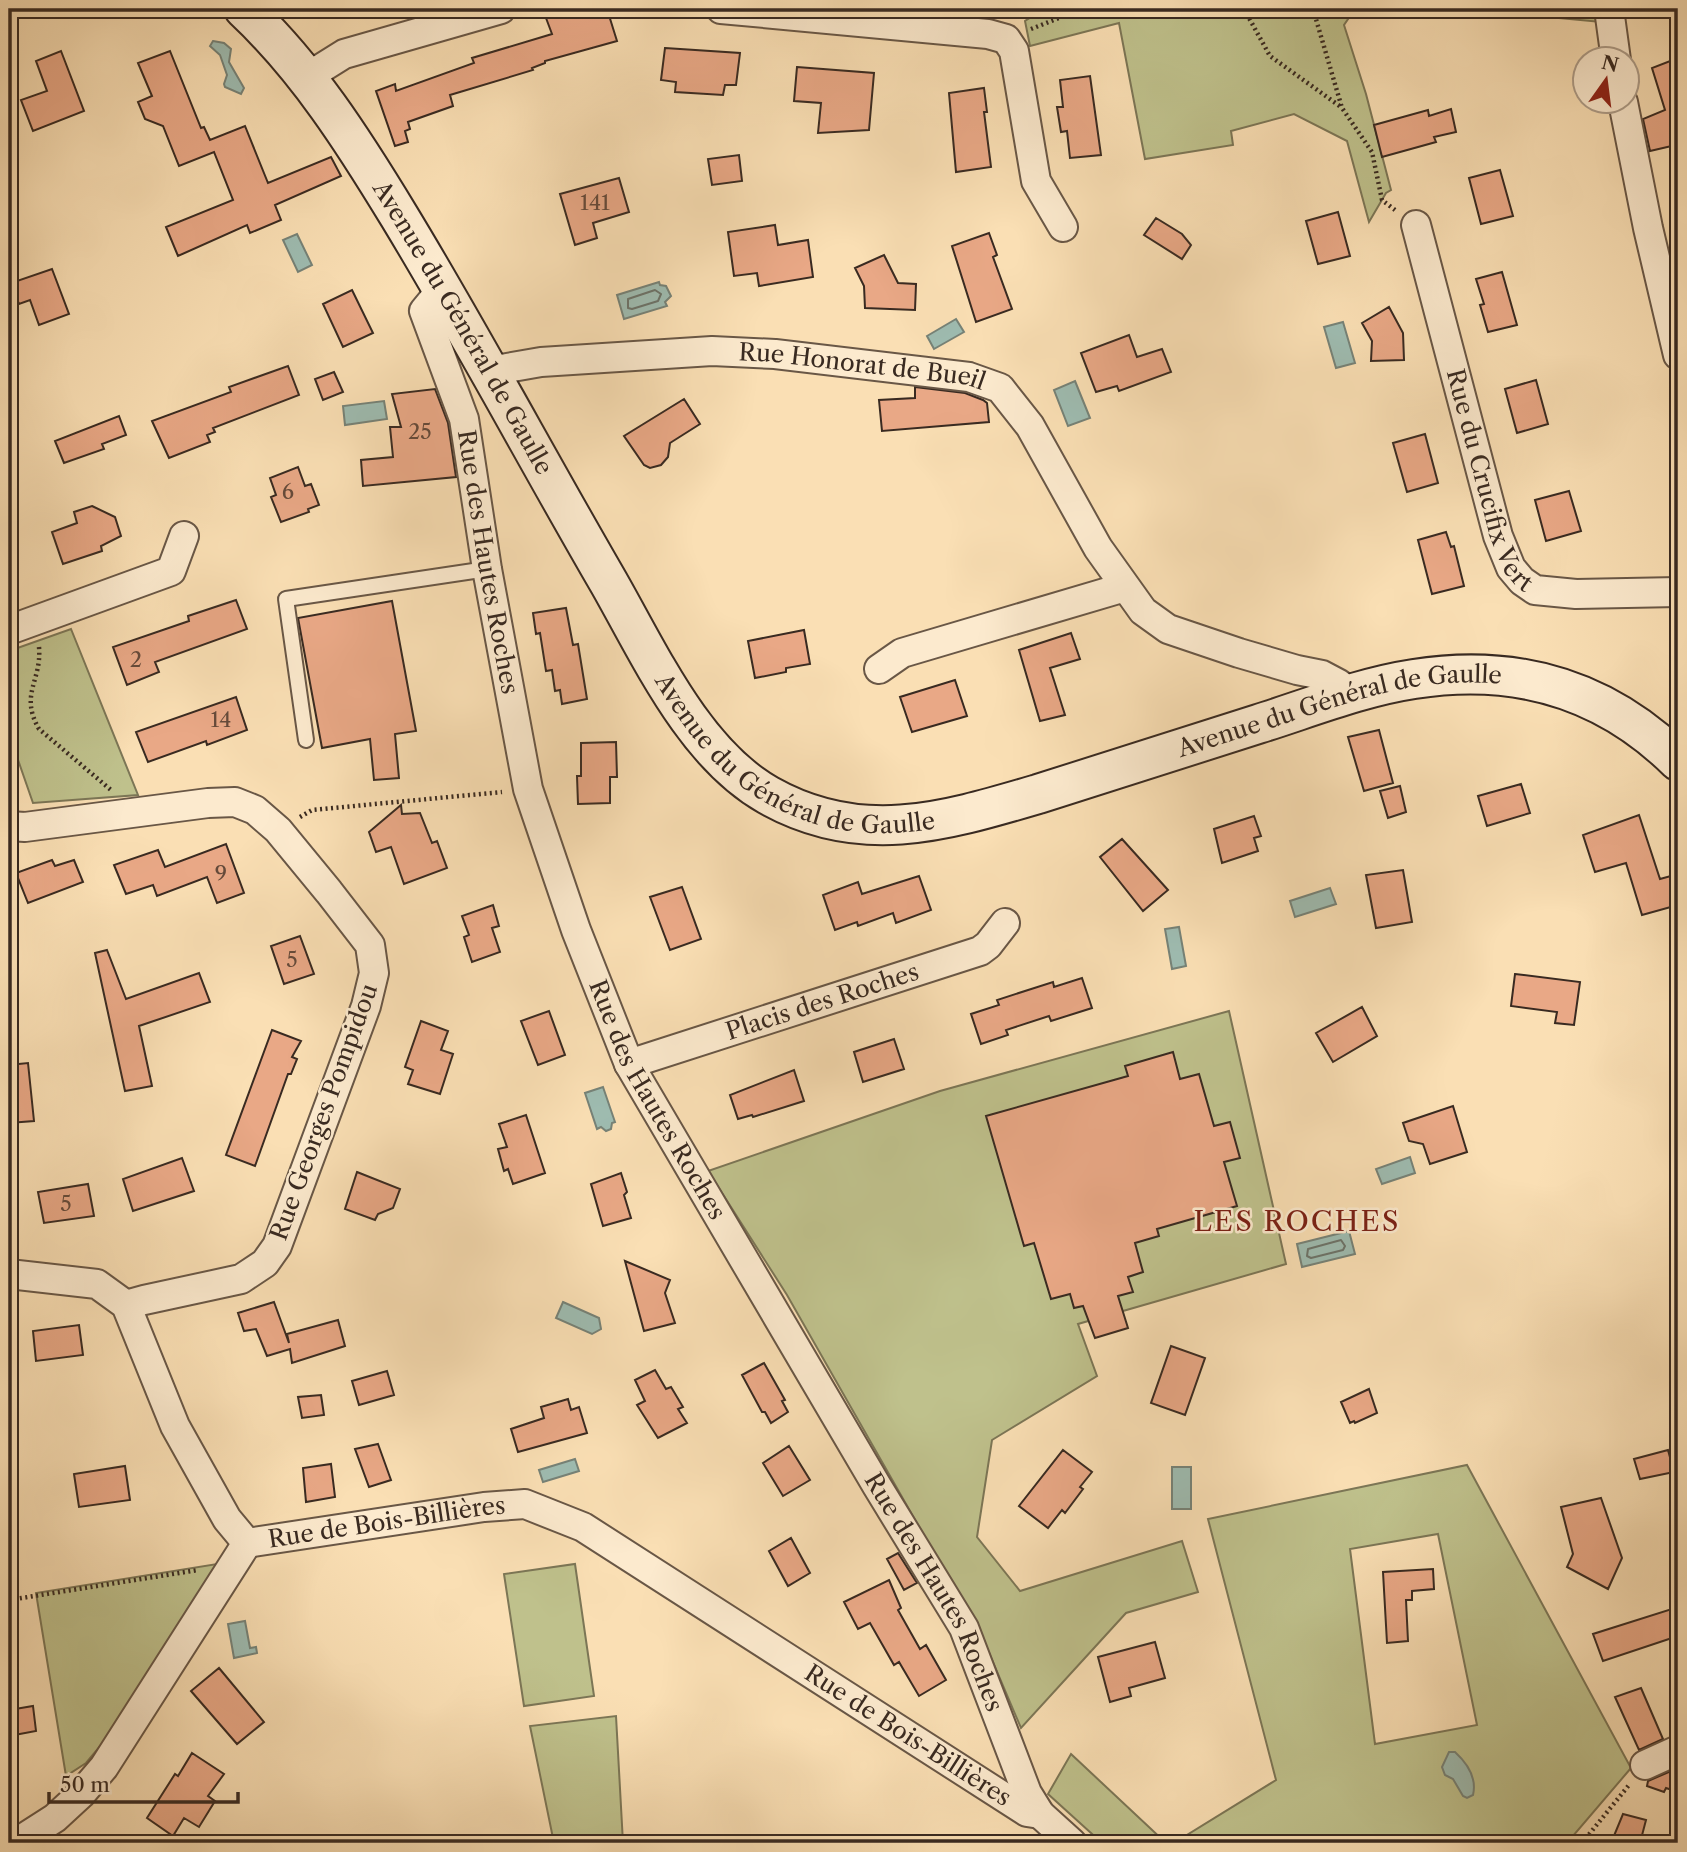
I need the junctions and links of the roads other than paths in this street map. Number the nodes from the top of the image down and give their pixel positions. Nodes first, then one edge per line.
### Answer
1 (244, 9) edge
2 (501, 9) edge
3 (721, 9) edge
4 (1609, 9) edge
5 (1614, 46) edge
6 (308, 81) junction
7 (1626, 116) edge
8 (1416, 225) road end
9 (1063, 227) dead end
10 (443, 288) junction
11 (1678, 355) edge
12 (490, 371) junction
13 (184, 536) dead end
14 (487, 569) junction
15 (1125, 587) junction
16 (1678, 593) edge
17 (20, 626) edge
18 (879, 669) dead end
19 (1347, 696) junction
20 (306, 740) dead end
21 (1678, 761) edge
22 (9, 826) edge
23 (1004, 923) dead end
24 (629, 1064) junction
25 (9, 1274) edge
26 (126, 1306) junction
27 (242, 1553) junction
28 (1678, 1750) edge
29 (1645, 1765) road end
30 (1041, 1814) junction
31 (15, 1841) edge
32 (1072, 1843) edge

1 - 6 street, Avenue du Général de Gaulle
2 - 6 street
3 - 9 street
4 - 5 street
6 - 10 street, Avenue du Général de Gaulle
7 - 11 street
8 - 16 street, Rue du Crucifix Vert
10 - 12 street, Avenue du Général de Gaulle
10 - 14 street, Rue des Hautes Roches
12 - 15 street, Rue Honorat de Bueil
12 - 19 street, Avenue du Général de Gaulle
13 - 17 street
14 - 20 lane
14 - 24 street, Rue des Hautes Roches
15 - 18 street
15 - 19 street, Rue Honorat de Bueil
19 - 21 street, Avenue du Général de Gaulle
22 - 26 street, Rue Georges Pompidou
23 - 24 street, Placis des Roches
24 - 30 street, Rue des Hautes Roches
25 - 26 street
26 - 27 street, Rue de Bois-Billières
27 - 30 street, Rue de Bois-Billières
27 - 31 street
28 - 29 street
30 - 32 street, Rue des Hautes Roches

